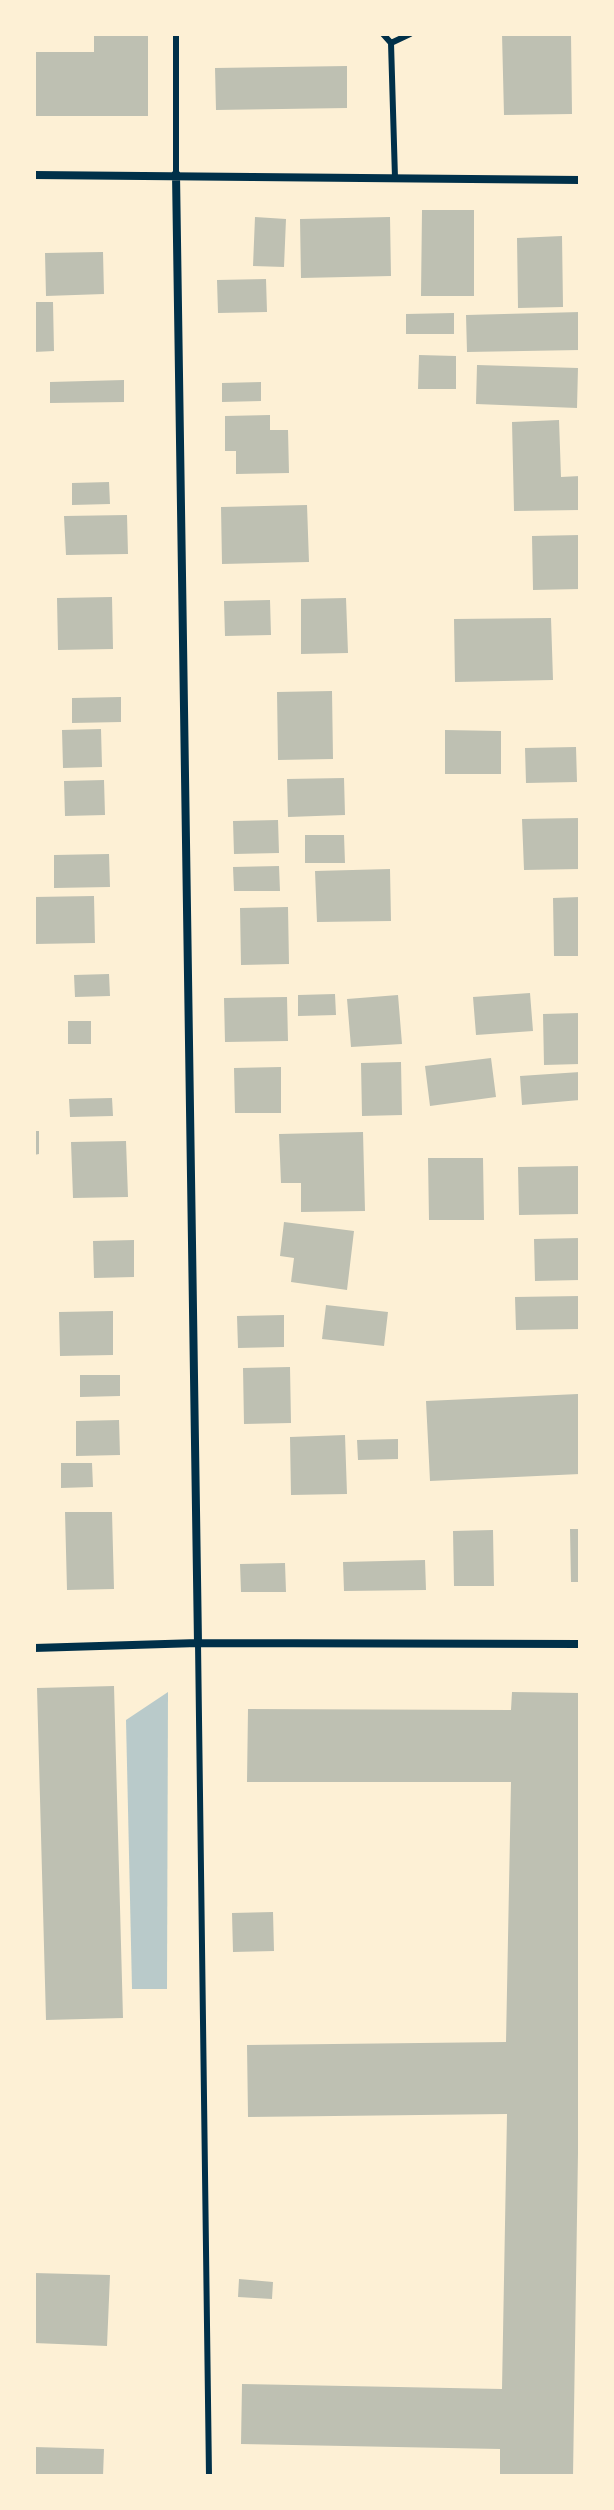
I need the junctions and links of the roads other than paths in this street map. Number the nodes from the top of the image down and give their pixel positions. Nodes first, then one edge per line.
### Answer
1 (176, 34) edge
2 (383, 34) edge
3 (410, 34) edge
4 (391, 43) junction
5 (176, 174) junction
6 (34, 175) edge
7 (395, 178) junction
8 (580, 180) edge
9 (198, 1643) junction
10 (580, 1644) edge
11 (34, 1648) edge
12 (209, 2476) edge

1 - 5 lane
2 - 4 lane
3 - 4 lane
4 - 7 lane
5 - 6 street
5 - 7 street
5 - 9 street
7 - 8 street
9 - 10 street
9 - 11 street
9 - 12 lane

